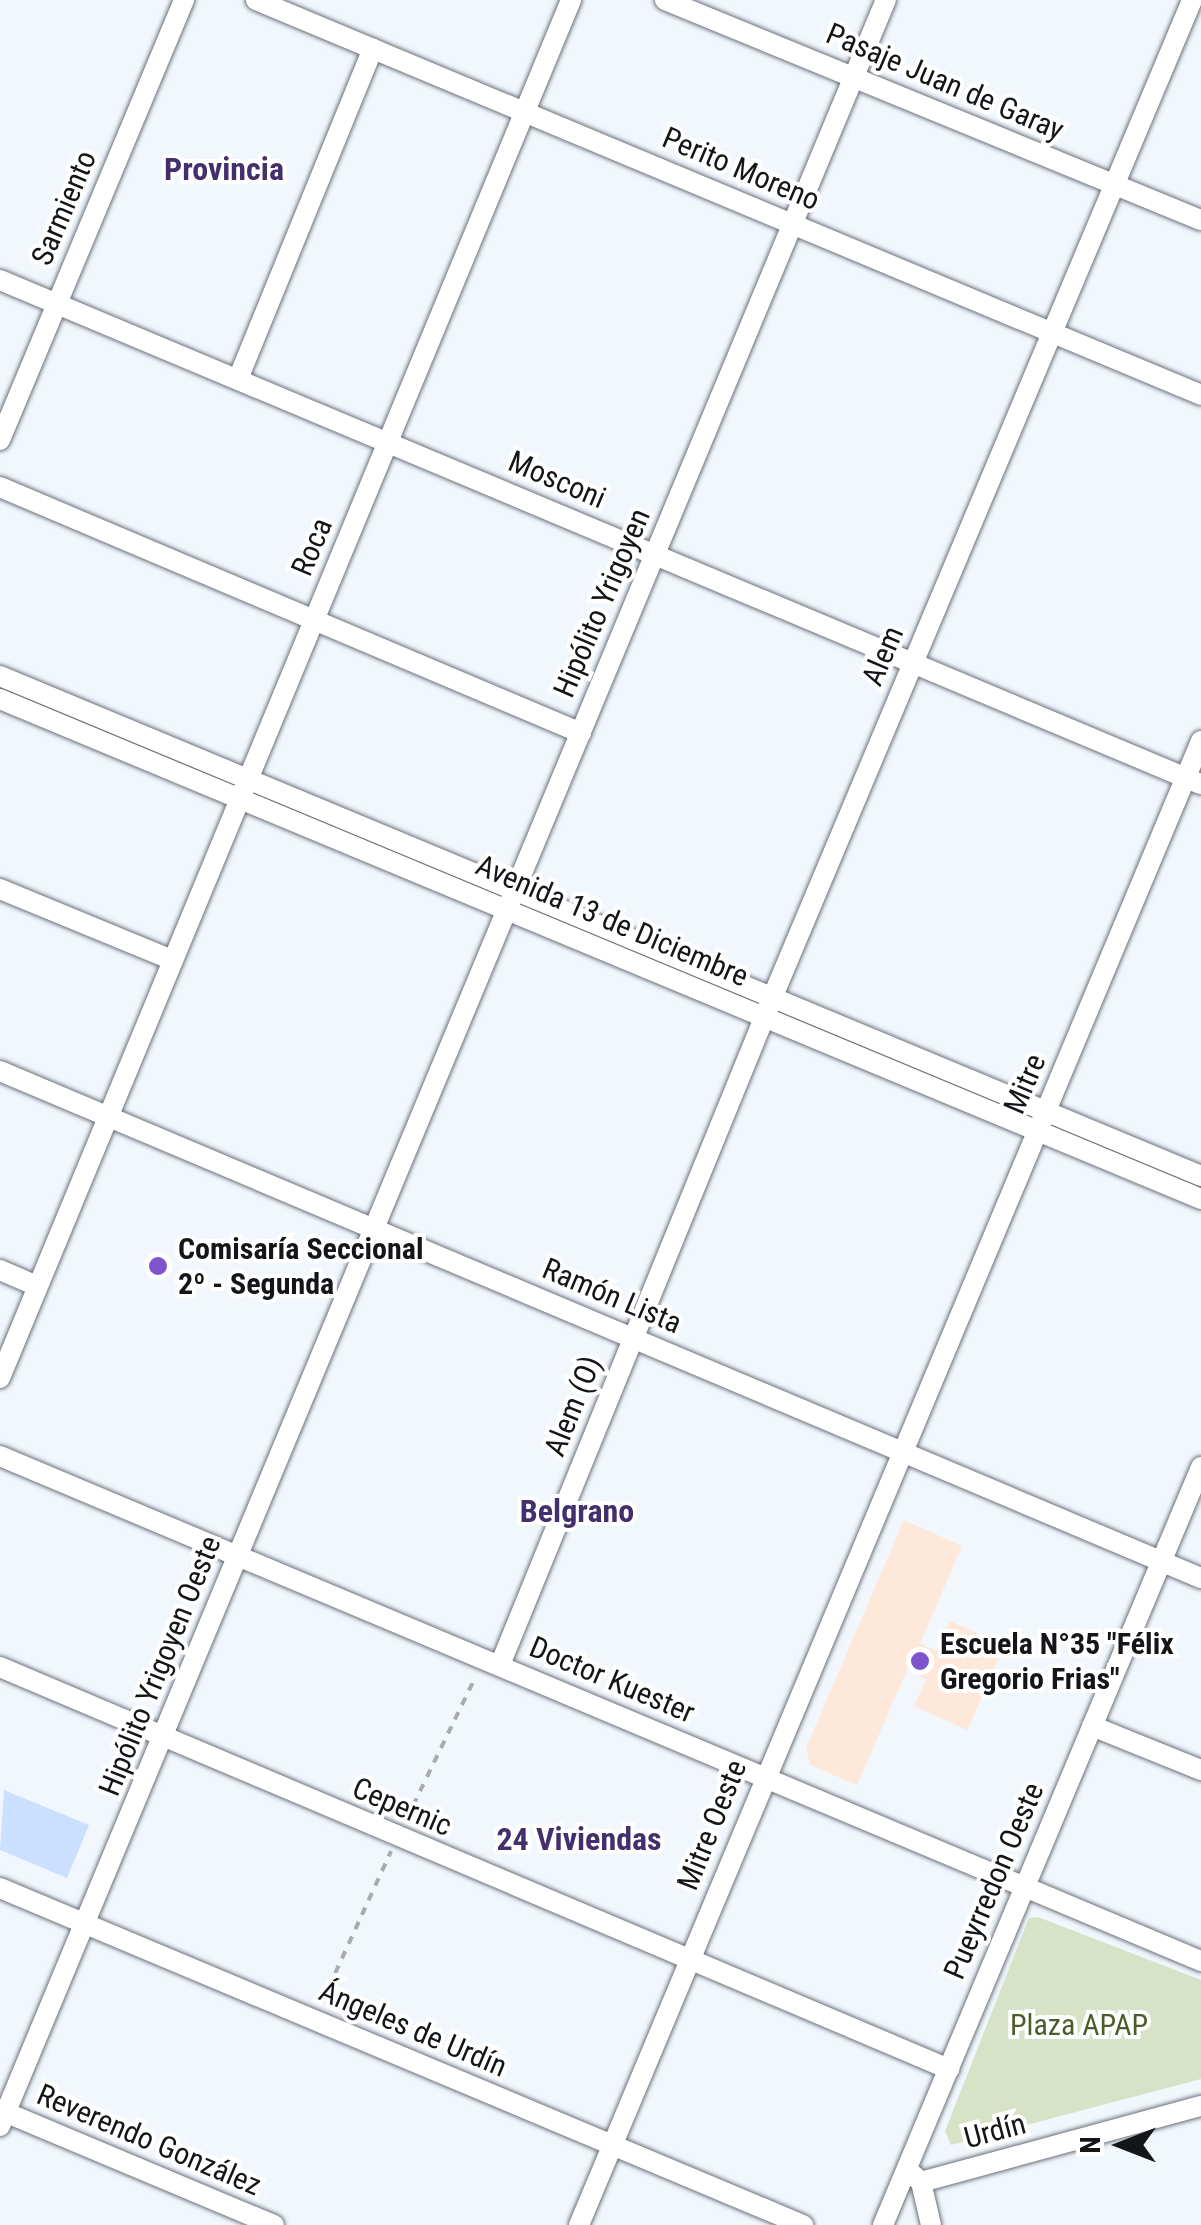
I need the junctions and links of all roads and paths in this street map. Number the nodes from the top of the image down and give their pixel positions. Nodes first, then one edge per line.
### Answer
1 (184, 0) edge
2 (256, 0) edge
3 (571, 0) edge
4 (665, 0) edge
5 (886, 0) edge
6 (1191, 0) edge
7 (1201, 5) edge
8 (373, 49) junction
9 (852, 76) junction
10 (525, 112) junction
11 (1113, 185) junction
12 (1201, 220) edge
13 (792, 222) junction
14 (0, 280) edge
15 (57, 303) junction
16 (1050, 332) junction
17 (238, 380) junction
18 (1201, 395) edge
19 (0, 440) edge
20 (388, 441) junction
21 (0, 487) edge
22 (655, 554) junction
23 (314, 620) junction
24 (913, 663) junction
25 (0, 676) edge
26 (0, 698) edge
27 (580, 733) junction
28 (1201, 741) edge
29 (1193, 781) edge
30 (241, 789) junction
31 (514, 886) junction
32 (0, 890) edge
33 (505, 909) junction
34 (172, 960) junction
35 (772, 996) junction
36 (764, 1018) junction
37 (0, 1071) edge
38 (1046, 1112) junction
39 (107, 1116) junction
40 (1037, 1132) junction
41 (1201, 1176) edge
42 (1201, 1199) edge
43 (370, 1227) junction
44 (0, 1270) edge
45 (37, 1286) junction
46 (633, 1337) junction
47 (0, 1378) edge
48 (906, 1451) junction
49 (0, 1456) edge
50 (1201, 1468) edge
51 (238, 1555) junction
52 (1162, 1562) junction
53 (1201, 1578) edge
54 (492, 1662) junction
55 (0, 1668) edge
56 (1092, 1726) junction
57 (163, 1738) junction
58 (1201, 1770) edge
59 (764, 1778) junction
60 (397, 1838) junction
61 (0, 1888) edge
62 (1022, 1888) junction
63 (85, 1924) junction
64 (690, 1958) junction
65 (1201, 1961) edge
66 (314, 2019) junction
67 (948, 2069) junction
68 (1201, 2106) edge
69 (2, 2116) edge
70 (611, 2146) junction
71 (914, 2175) junction
72 (274, 2225) edge
73 (579, 2225) edge
74 (803, 2225) edge
75 (883, 2225) edge
76 (930, 2225) edge

1 - 15 street, Sarmiento
2 - 8 street, Perito Moreno
3 - 10 street, Roca
4 - 9 street, Pasaje Juan de Garay
5 - 9 street, Hipólito Yrigoyen
6 - 7 street
6 - 11 street, Alem
8 - 10 street, Perito Moreno
8 - 17 street
9 - 11 street, Pasaje Juan de Garay
9 - 13 street, Hipólito Yrigoyen
10 - 13 street, Perito Moreno
10 - 20 street, Roca
11 - 12 street, Pasaje Juan de Garay
11 - 16 street, Alem
13 - 16 street, Perito Moreno
13 - 22 street, Hipólito Yrigoyen
14 - 15 street, Mosconi
15 - 17 street, Mosconi
15 - 19 street, Sarmiento
16 - 18 street, Perito Moreno
16 - 24 street, Alem
17 - 20 street, Mosconi
20 - 22 street, Mosconi
20 - 23 street, Roca
21 - 23 street
22 - 24 street, Mosconi
22 - 27 street, Hipólito Yrigoyen
23 - 27 street
23 - 30 street, Roca
24 - 29 street, Mosconi
24 - 35 street, Alem
25 - 30 street, Avenida 13 de Diciembre
26 - 30 street, Avenida 13 de Diciembre
27 - 31 street, Hipólito Yrigoyen
28 - 29 street, Mitre
29 - 38 street, Mitre
30 - 31 street, Avenida 13 de Diciembre
30 - 33 street, Avenida 13 de Diciembre
30 - 34 street, Roca
31 - 33 street, Hipólito Yrigoyen
31 - 35 street, Avenida 13 de Diciembre
32 - 34 street
33 - 36 street, Avenida 13 de Diciembre
33 - 43 street, Hipólito Yrigoyen
34 - 39 street, Roca
35 - 36 street, Alem
35 - 38 street, Avenida 13 de Diciembre
36 - 40 street, Avenida 13 de Diciembre
36 - 46 street, Alem
37 - 39 street, Ramón Lista
38 - 40 street, Mitre
38 - 41 street, Avenida 13 de Diciembre
39 - 43 street, Ramón Lista
39 - 45 street, Roca
40 - 42 street, Avenida 13 de Diciembre
40 - 48 street, Mitre
43 - 46 street, Ramón Lista
43 - 51 street, Hipólito Yrigoyen Oeste
44 - 45 street
45 - 47 street, Roca
46 - 48 street, Ramón Lista
46 - 54 street, Alem (O)
48 - 52 street, Ramón Lista
48 - 59 street, Mitre Oeste
49 - 51 street, Doctor Kuester
50 - 52 street, Pueyrredon Oeste
51 - 54 street, Doctor Kuester
51 - 57 street, Hipólito Yrigoyen Oeste
52 - 53 street, Ramón Lista
52 - 56 street, Pueyrredon Oeste
54 - 59 street, Doctor Kuester
54 - 60 path
55 - 57 street, Cepernic
56 - 58 street
56 - 62 street, Pueyrredon Oeste
57 - 60 street, Cepernic
57 - 63 street, Hipólito Yrigoyen Oeste
59 - 62 street, Doctor Kuester
59 - 64 street, Mitre Oeste
60 - 64 street, Cepernic
60 - 66 path
61 - 63 street, Ángeles de Urdín
62 - 65 street, Doctor Kuester
62 - 67 street, Pueyrredon Oeste
63 - 66 street, Ángeles de Urdín
63 - 69 street, Hipólito Yrigoyen Oeste
64 - 67 street, Cepernic
64 - 70 street, Mitre Oeste
66 - 70 street, Ángeles de Urdín
67 - 71 street, Pueyrredon Oeste
68 - 71 street, Urdín
69 - 72 street, Reverendo González
70 - 73 street, Mitre Oeste
70 - 74 street, Ángeles de Urdín
71 - 75 street, Pueyrredon Oeste
71 - 76 street

